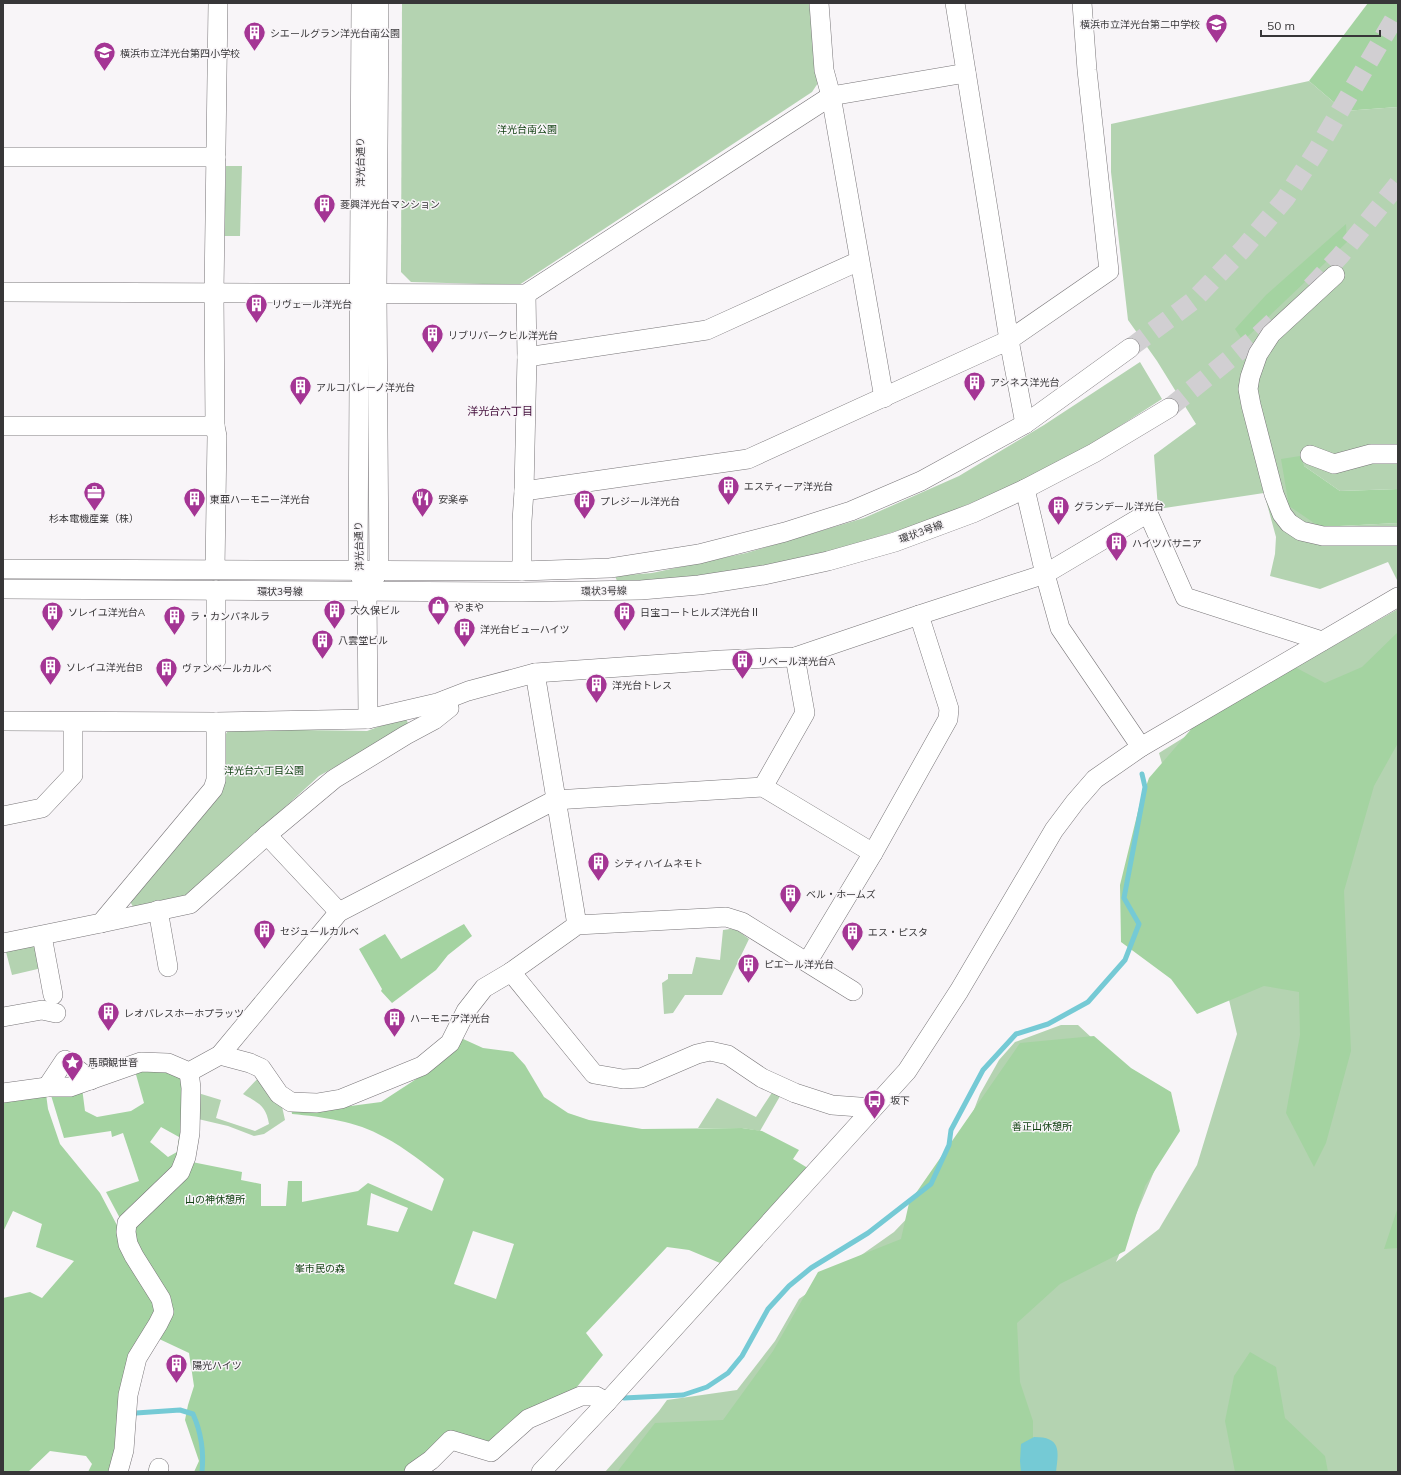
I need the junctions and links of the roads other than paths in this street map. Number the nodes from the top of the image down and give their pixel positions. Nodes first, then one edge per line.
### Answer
1 (218, 3) edge
2 (361, 3) edge
3 (379, 3) edge
4 (819, 3) edge
5 (955, 3) edge
6 (1082, 3) edge
7 (966, 73) junction
8 (831, 96) junction
9 (3, 157) edge
10 (216, 157) junction
11 (859, 261) junction
12 (1335, 275) dead end
13 (3, 292) edge
14 (214, 293) junction
15 (368, 293) junction
16 (526, 294) junction
17 (1009, 340) junction
18 (1130, 348) tunnel mouth
19 (527, 357) junction
20 (884, 398) junction
21 (1169, 408) tunnel mouth
22 (1025, 424) junction
23 (3, 426) edge
24 (215, 426) junction
25 (1398, 454) edge
26 (1310, 455) dead end
27 (1025, 489) junction
28 (524, 491) junction
29 (1398, 536) edge
30 (3, 569) edge
31 (215, 569) junction
32 (358, 571) junction
33 (378, 571) junction
34 (522, 571) junction
35 (1045, 574) junction
36 (3, 589) edge
37 (216, 590) junction
38 (367, 591) junction
39 (1398, 596) edge
40 (920, 616) junction
41 (1322, 641) junction
42 (795, 657) junction
43 (216, 660) dead end
44 (535, 673) junction
45 (446, 700) junction
46 (368, 719) junction
47 (3, 722) edge
48 (73, 722) junction
49 (216, 722) junction
50 (1141, 747) junction
51 (763, 787) junction
52 (555, 800) junction
53 (3, 816) edge
54 (267, 835) junction
55 (873, 852) junction
56 (158, 910) junction
57 (339, 912) junction
58 (101, 923) junction
59 (576, 925) junction
60 (42, 936) junction
61 (3, 943) edge
62 (808, 961) junction
63 (168, 967) dead end
64 (511, 972) junction
65 (854, 991) dead end
66 (3, 1017) edge
67 (220, 1056) junction
68 (189, 1072) junction
69 (91, 1080) junction
70 (46, 1087) junction
71 (3, 1093) edge
72 (873, 1108) junction
73 (607, 1402) junction
74 (118, 1472) edge
75 (414, 1472) edge
76 (541, 1472) edge

1 - 10 street
2 - 15 street, 洋光台通り
3 - 15 street, 洋光台通り
4 - 8 street
5 - 7 street
6 - 17 street
7 - 8 street
7 - 17 street
8 - 11 street
8 - 16 street
9 - 10 street
10 - 14 street
11 - 19 street
11 - 20 street
12 - 29 street
13 - 14 street
14 - 15 street
14 - 24 street
15 - 16 street
15 - 32 street, 洋光台通り
15 - 33 street, 洋光台通り
16 - 19 street
17 - 20 street
17 - 22 street
18 - 22 street, 環状3号線
19 - 28 street
20 - 28 street
21 - 27 street, 環状3号線
22 - 34 street, 環状3号線
23 - 24 street
24 - 31 street
25 - 26 street
27 - 35 street
27 - 38 street, 環状3号線
28 - 34 street
30 - 31 street, 環状3号線
31 - 32 street, 環状3号線
32 - 33 street, 環状3号線
32 - 38 street, 洋光台通り
33 - 34 street, 環状3号線
33 - 38 street, 洋光台通り
35 - 40 street
35 - 41 street
35 - 50 street
36 - 37 street, 環状3号線
37 - 38 street, 環状3号線
37 - 43 street
38 - 46 street
39 - 41 street
40 - 42 street
40 - 55 street
41 - 50 street
42 - 44 street
42 - 51 street
44 - 45 street
44 - 52 street
45 - 46 street
45 - 54 street
46 - 49 street
47 - 48 street
48 - 49 street
48 - 53 street
49 - 58 street
50 - 72 street
51 - 52 street
51 - 55 street
52 - 57 street
52 - 59 street
54 - 56 street
54 - 57 street
55 - 62 street
56 - 58 street
56 - 63 street
57 - 67 street
58 - 60 street
59 - 62 street
59 - 64 street
60 - 61 street
60 - 66 street
62 - 65 street
64 - 67 street
64 - 72 street
67 - 68 street
68 - 69 street
68 - 74 street
69 - 70 street
69 - 70 street
70 - 71 street
72 - 73 street
73 - 75 street
73 - 76 street

